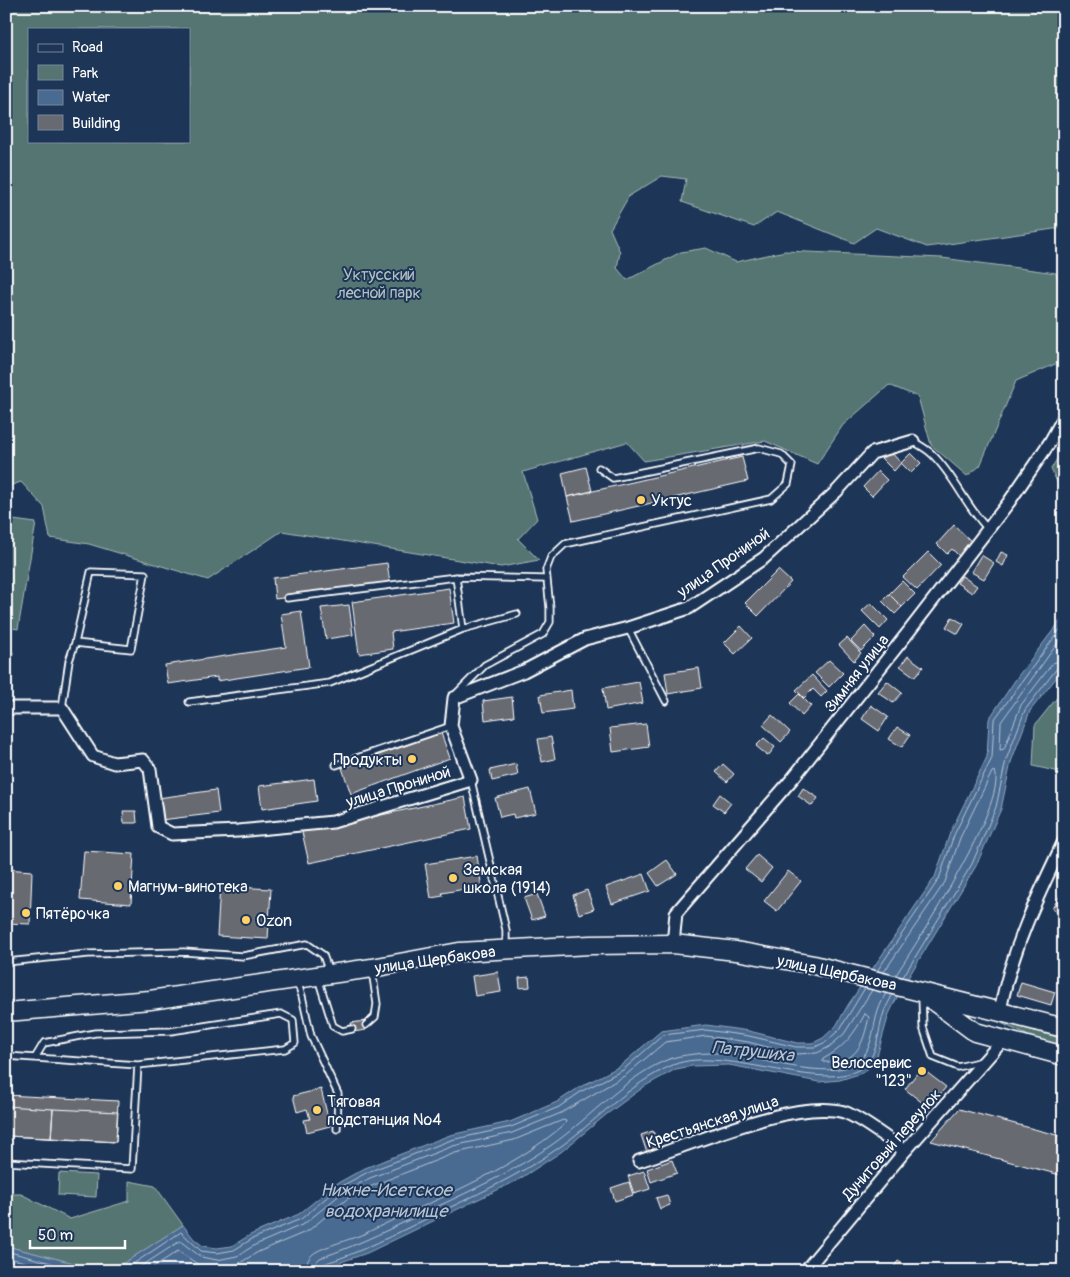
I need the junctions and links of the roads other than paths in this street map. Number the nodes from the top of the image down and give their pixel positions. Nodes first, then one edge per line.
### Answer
1 (1064, 417) edge
2 (913, 441) joint
3 (599, 468) dead end
4 (988, 529) junction
5 (456, 577) junction
6 (545, 579) junction
7 (287, 598) dead end
8 (460, 604) junction
9 (451, 605) dead end
10 (517, 614) dead end
11 (628, 628) junction
12 (463, 629) junction
13 (75, 642) junction
14 (454, 698) junction
15 (666, 701) dead end
16 (189, 702) dead end
17 (6, 708) edge
18 (62, 708) junction
19 (451, 726) junction
20 (336, 765) dead end
21 (470, 780) junction
22 (1064, 841) edge
23 (673, 944) junction
24 (506, 950) junction
25 (6, 962) edge
26 (372, 968) junction
27 (324, 975) junction
28 (296, 979) junction
29 (915, 990) junction
30 (1000, 1010) junction
31 (6, 1012) edge
32 (366, 1025) dead end
33 (352, 1028) dead end
34 (1064, 1028) edge
35 (1003, 1040) junction
36 (6, 1056) edge
37 (1064, 1056) edge
38 (35, 1058) junction
39 (985, 1061) junction
40 (138, 1065) junction
41 (337, 1129) dead end
42 (905, 1151) junction
43 (638, 1161) dead end
44 (6, 1162) edge
45 (811, 1269) edge

1 - 4 street, Зимняя улица
2 - 4 lane
2 - 11 street, улица Прониной
3 - 6 lane
4 - 23 street, Зимняя улица
5 - 6 lane
5 - 7 lane
5 - 8 lane
6 - 14 lane
8 - 9 lane
8 - 12 lane
10 - 12 lane
11 - 14 street, улица Прониной
11 - 15 lane
12 - 16 lane
13 - 13 lane
13 - 18 lane
14 - 19 street, улица Прониной
17 - 18 street
18 - 21 street, улица Прониной
19 - 20 lane
19 - 21 street, улица Прониной
21 - 24 lane
22 - 30 street
23 - 24 main road, улица Щербакова
23 - 29 main road, улица Щербакова
24 - 26 main road, улица Щербакова
25 - 27 lane
26 - 27 main road, улица Щербакова
26 - 32 lane
27 - 28 main road, улица Щербакова
27 - 33 lane
28 - 31 main road, улица Щербакова
28 - 41 lane
29 - 30 main road, улица Щербакова
29 - 35 main road, улица Щербакова
29 - 39 lane
30 - 34 main road, улица Щербакова
35 - 37 main road, улица Щербакова
35 - 39 street, Дунитовый переулок
36 - 38 lane
38 - 40 lane
38 - 40 lane
39 - 42 street, Дунитовый переулок
40 - 44 lane
42 - 43 street, Крестьянская улица
42 - 45 street, Дунитовый переулок

